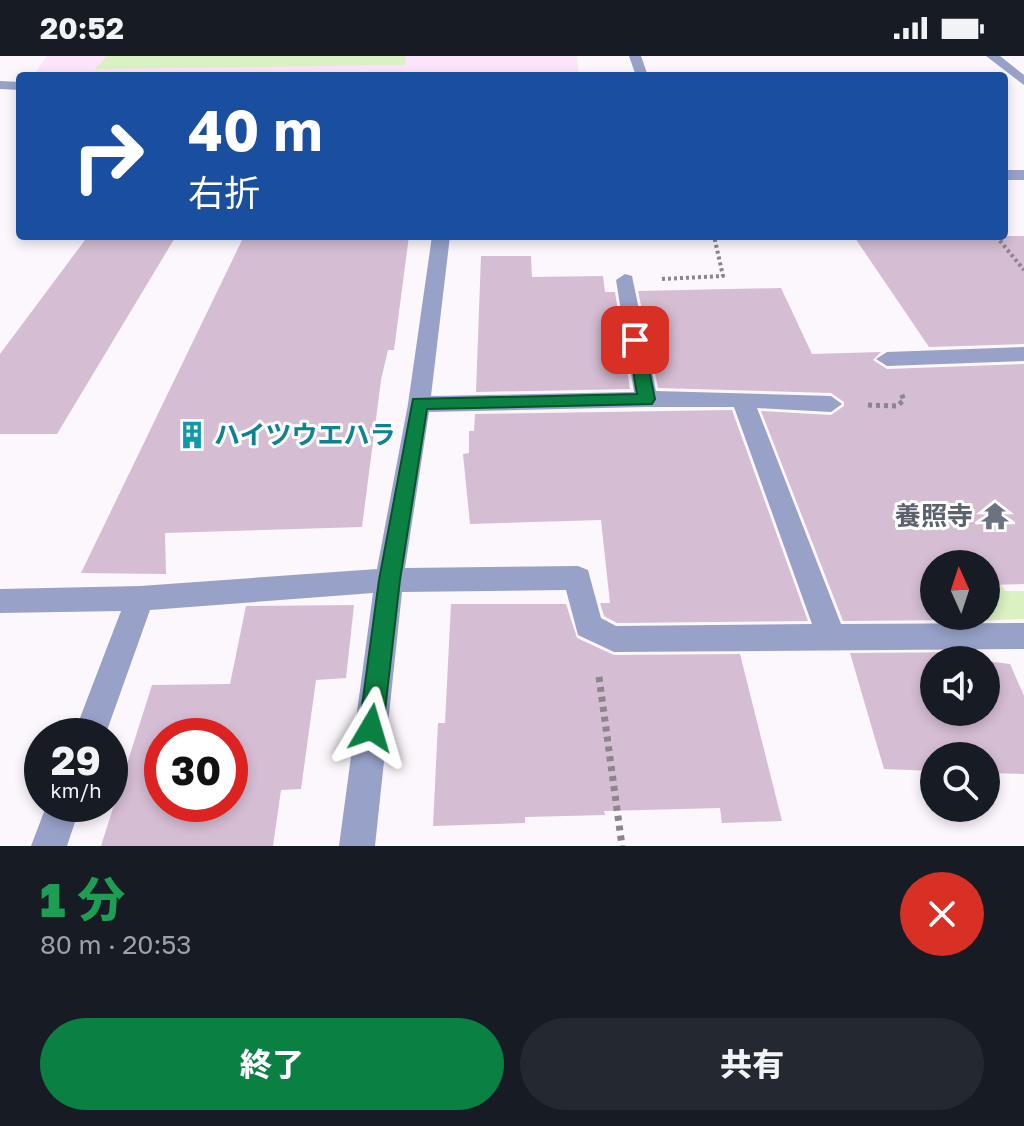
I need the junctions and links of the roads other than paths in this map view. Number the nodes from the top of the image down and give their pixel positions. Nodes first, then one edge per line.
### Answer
1 (992, 56) edge
2 (1024, 83) edge
3 (440, 240) edge
4 (625, 280) road end
5 (1024, 354) edge
6 (887, 359) road end
7 (646, 399) junction
8 (742, 399) junction
9 (419, 404) junction
10 (831, 404) road end
11 (389, 580) junction
12 (140, 598) junction
13 (0, 601) edge
14 (1024, 636) edge
15 (831, 637) junction
16 (96, 718) edge
17 (58, 822) edge
18 (49, 846) edge
19 (357, 846) edge

1 - 2 street
3 - 9 street
4 - 7 street
5 - 6 street
7 - 8 street
7 - 9 street
8 - 10 street
8 - 15 street
9 - 11 street
11 - 12 street
11 - 15 street
11 - 19 street
12 - 13 street
12 - 16 street
14 - 15 street
17 - 18 street

